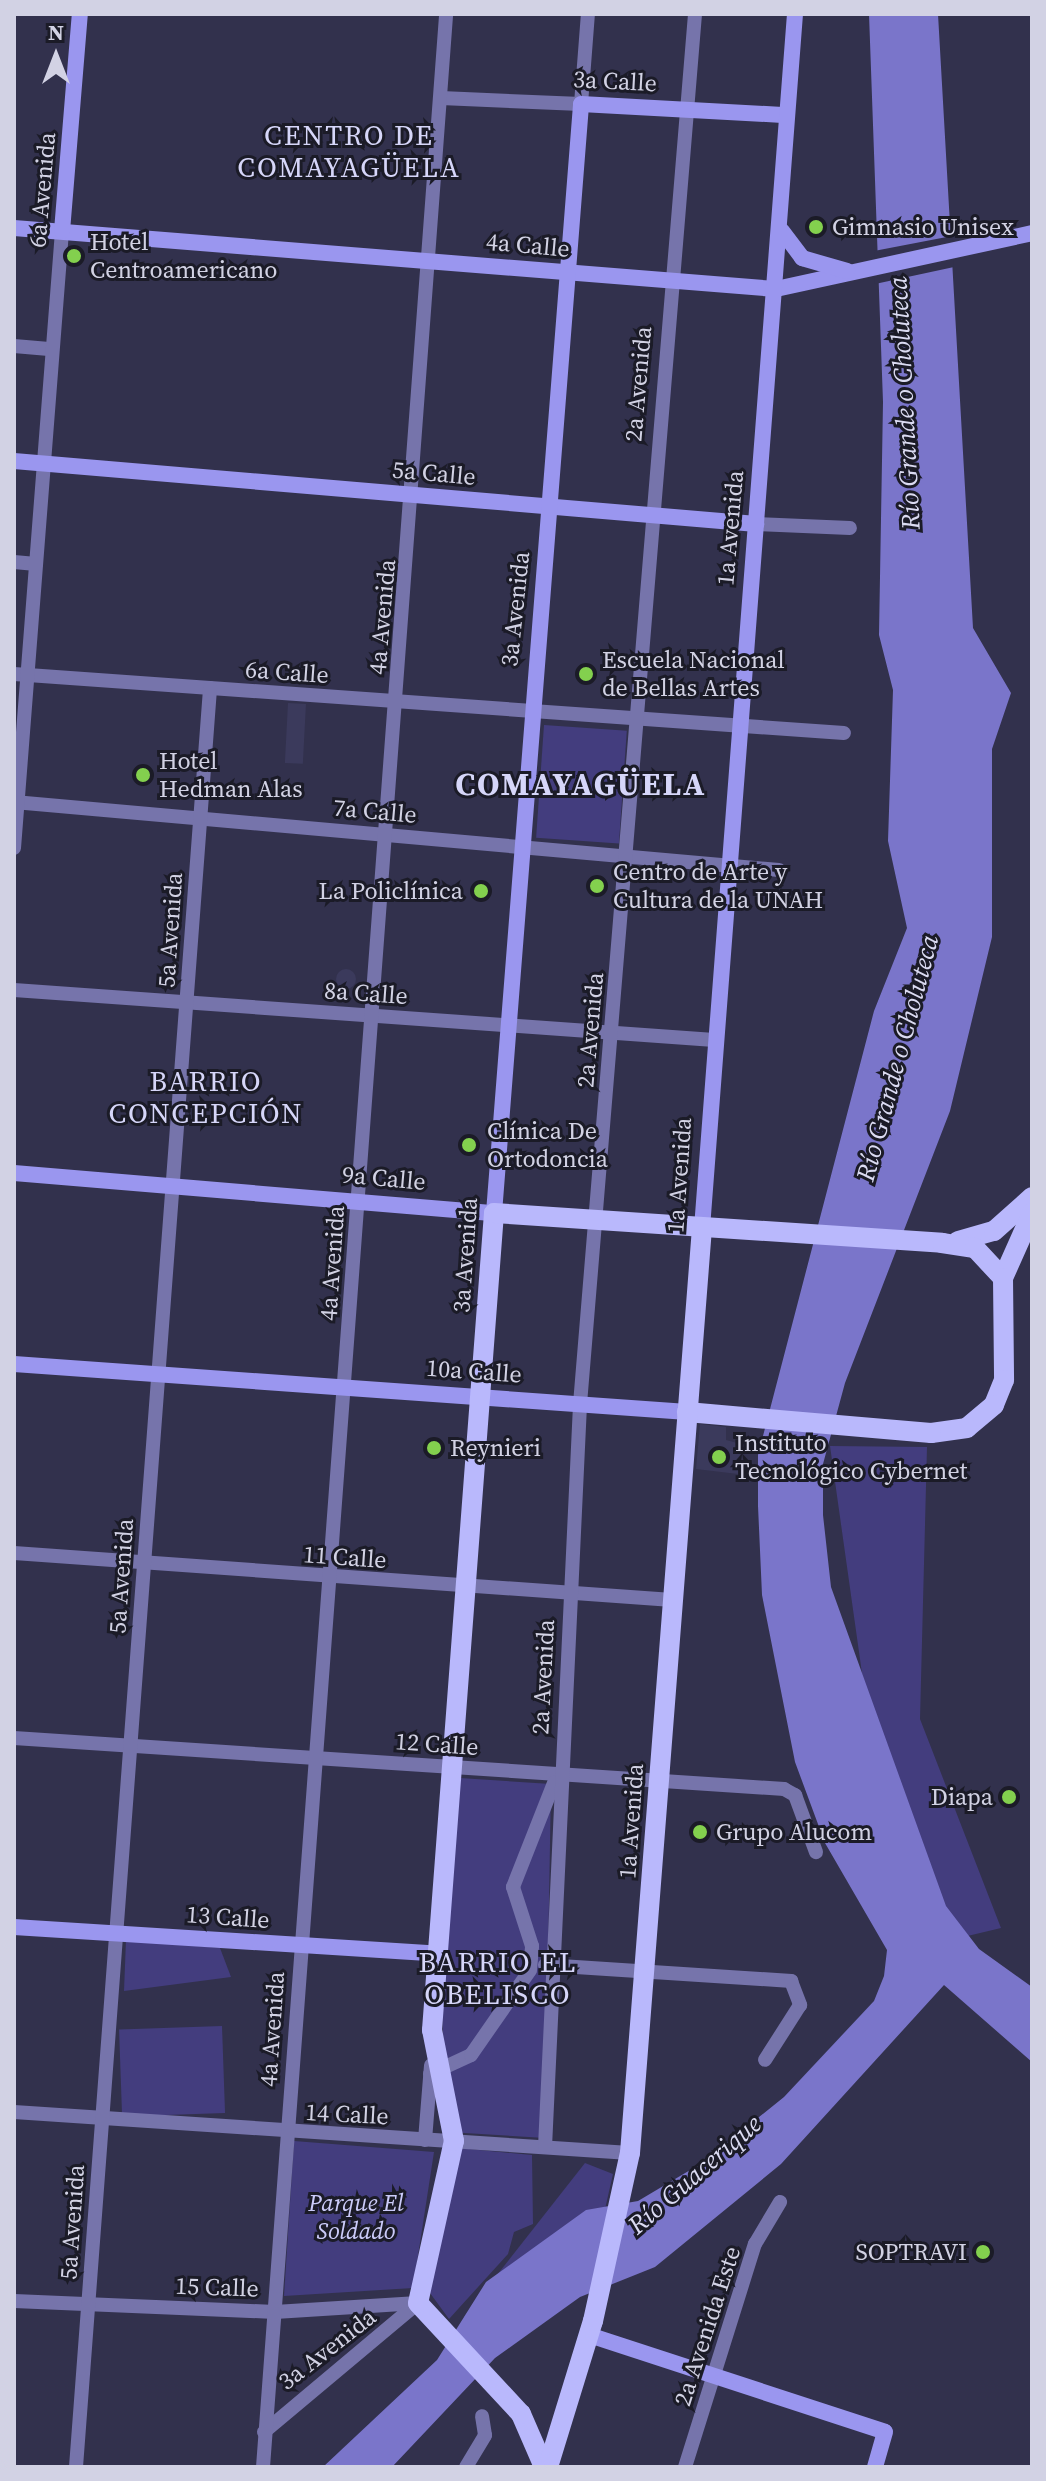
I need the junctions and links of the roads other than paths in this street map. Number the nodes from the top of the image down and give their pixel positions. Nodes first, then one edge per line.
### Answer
1 (80, 14) edge
2 (446, 14) edge
3 (588, 14) edge
4 (695, 14) edge
5 (795, 14) edge
6 (441, 98) junction
7 (581, 104) junction
8 (686, 109) junction
9 (787, 115) junction
10 (14, 228) edge
11 (62, 231) junction
12 (782, 231) junction
13 (1032, 233) edge
14 (432, 261) junction
15 (857, 271) junction
16 (566, 272) junction
17 (669, 282) junction
18 (776, 289) junction
19 (14, 346) edge
20 (52, 349) junction
21 (14, 461) edge
22 (44, 463) junction
23 (414, 495) junction
24 (551, 507) junction
25 (649, 515) junction
26 (756, 524) junction
27 (850, 528) dead end
28 (14, 562) edge
29 (36, 564) junction
30 (21, 674) edge
31 (210, 688) junction
32 (396, 703) junction
33 (531, 713) junction
34 (634, 720) junction
35 (741, 728) junction
36 (844, 733) dead end
37 (16, 802) edge
38 (201, 818) junction
39 (388, 835) junction
40 (523, 846) junction
41 (14, 848) edge
42 (625, 855) junction
43 (730, 865) junction
44 (779, 870) dead end
45 (14, 990) edge
46 (187, 1004) junction
47 (372, 1016) junction
48 (507, 1025) junction
49 (612, 1034) junction
50 (714, 1040) junction
51 (14, 1173) edge
52 (173, 1186) junction
53 (1032, 1197) edge
54 (359, 1202) junction
55 (494, 1213) junction
56 (1032, 1213) edge
57 (596, 1220) junction
58 (702, 1228) junction
59 (936, 1243) junction
60 (1003, 1278) junction
61 (14, 1364) edge
62 (158, 1374) junction
63 (345, 1388) junction
64 (481, 1398) junction
65 (580, 1404) junction
66 (687, 1412) junction
67 (14, 1553) edge
68 (144, 1563) junction
69 (329, 1578) junction
70 (465, 1588) junction
71 (569, 1595) junction
72 (672, 1600) junction
73 (14, 1738) edge
74 (130, 1748) junction
75 (315, 1758) junction
76 (453, 1766) junction
77 (558, 1775) junction
78 (660, 1783) junction
79 (816, 1852) dead end
80 (14, 1927) edge
81 (116, 1934) junction
82 (301, 1946) junction
83 (439, 1954) junction
84 (531, 1964) junction
85 (553, 1965) junction
86 (647, 1971) junction
87 (765, 2060) dead end
88 (436, 2074) junction
89 (14, 2112) edge
90 (102, 2117) junction
91 (286, 2132) junction
92 (425, 2140) junction
93 (454, 2141) junction
94 (545, 2147) junction
95 (629, 2160) junction
96 (780, 2202) dead end
97 (14, 2301) edge
98 (88, 2305) junction
99 (424, 2311) junction
100 (275, 2312) junction
101 (588, 2336) junction
102 (715, 2375) junction
103 (482, 2416) dead end
104 (264, 2432) junction
105 (538, 2443) junction
106 (76, 2467) edge
107 (263, 2467) edge
108 (466, 2467) edge
109 (537, 2467) edge
110 (546, 2467) edge
111 (555, 2467) edge
112 (685, 2467) edge
113 (875, 2467) edge

1 - 11 street, 6a Avenida
2 - 6 street, 4a Avenida
3 - 7 street, 3a Avenida
4 - 8 street, 2a Avenida
5 - 9 street, 1a Avenida
6 - 7 street, 3a Calle
6 - 14 street, 4a Avenida
7 - 8 street, 3a Calle
7 - 16 street, 3a Avenida
8 - 9 street, 3a Calle
8 - 17 street, 2a Avenida
9 - 12 street, 1a Avenida
10 - 11 street, 4a Calle
11 - 14 street, 4a Calle
11 - 20 street, 6a Avenida
12 - 15 street
12 - 18 street, 1a Avenida
13 - 15 street, 4a Calle
14 - 16 street, 4a Calle
14 - 23 street, 4a Avenida
15 - 18 street, 4a Calle
16 - 17 street, 4a Calle
16 - 24 street, 3a Avenida
17 - 18 street, 4a Calle
17 - 25 street, 2a Avenida
18 - 26 street, 1a Avenida
19 - 20 street
20 - 22 street, 6a Avenida
21 - 22 street, 5a Calle
22 - 23 street, 5a Calle
22 - 29 street, 6a Avenida
23 - 24 street, 5a Calle
23 - 32 street, 4a Avenida
24 - 25 street, 5a Calle
24 - 33 street, 3a Avenida
25 - 26 street, 5a Calle
25 - 34 street, 2a Avenida
26 - 27 street, 5a Calle
26 - 35 street, 1a Avenida
28 - 29 street
29 - 30 street, 6a Avenida
30 - 31 street, 6a Calle
30 - 37 street, 6a Avenida
31 - 32 street, 6a Calle
31 - 38 street, 5a Avenida
32 - 33 street, 6a Calle
32 - 39 street, 4a Avenida
33 - 34 street, 6a Calle
33 - 40 street, 3a Avenida
34 - 35 street, 6a Calle
34 - 42 street, 2a Avenida
35 - 36 street, 6a Calle
35 - 43 street, 1a Avenida
37 - 38 street, 7a Calle
37 - 41 street, 6a Avenida
38 - 39 street, 7a Calle
38 - 46 street, 5a Avenida
39 - 40 street, 7a Calle
39 - 47 street, 4a Avenida
40 - 42 street, 7a Calle
40 - 48 street, 3a Avenida
42 - 43 street, 7a Calle
42 - 49 street, 2a Avenida
43 - 44 street, 7a Calle
43 - 50 street, 1a Avenida
45 - 46 street, 8a Calle
46 - 47 street, 8a Calle
46 - 52 street, 5a Avenida
47 - 48 street, 8a Calle
47 - 54 street, 4a Avenida
48 - 49 street, 8a Calle
48 - 55 street, 3a Avenida
49 - 50 street, 8a Calle
49 - 57 street, 2a Avenida
50 - 58 street, 1a Avenida
51 - 52 street, 9a Calle
52 - 54 street, 9a Calle
52 - 62 street, 5a Avenida
53 - 59 main road
54 - 55 street, 9a Calle
54 - 63 street, 4a Avenida
55 - 57 main road, 9a Calle
55 - 64 main road, 3a Avenida
56 - 60 main road
57 - 58 main road, 9a Calle
57 - 65 street, 2a Avenida
58 - 59 main road, 9a Calle
58 - 66 main road, 1a Avenida
59 - 60 main road
60 - 66 main road, 10a Calle
61 - 62 street, 10a Calle
62 - 63 street, 10a Calle
62 - 68 street, 5a Avenida
63 - 64 street, 10a Calle
63 - 69 street, 4a Avenida
64 - 65 street, 10a Calle
64 - 70 main road, 3a Avenida
65 - 66 street, 10a Calle
65 - 71 street, 2a Avenida
66 - 72 main road, 1a Avenida
67 - 68 street, 11 Calle
68 - 69 street, 11 Calle
68 - 74 street, 5a Avenida
69 - 70 street, 11 Calle
69 - 75 street, 4a Avenida
70 - 71 street, 11 Calle
70 - 76 main road, 3a Avenida
71 - 72 street, 11 Calle
71 - 77 street, 2a Avenida
72 - 78 main road, 1a Avenida
73 - 74 street, 12 Calle
74 - 75 street, 12 Calle
74 - 81 street, 5a Avenida
75 - 76 street, 12 Calle
75 - 82 street, 4a Avenida
76 - 77 street, 12 Calle
76 - 83 main road, 3a Avenida
77 - 78 street, 12 Calle
77 - 84 street
77 - 85 street, 2a Avenida
78 - 79 street, 12 Calle
78 - 86 main road, 1a Avenida
80 - 81 street, 13 Calle
81 - 82 street, 13 Calle
81 - 90 street, 5a Avenida
82 - 83 street, 13 Calle
82 - 91 street, 4a Avenida
83 - 88 main road, 3a Avenida
84 - 85 street
84 - 88 street
85 - 86 street
85 - 94 street, 2a Avenida
86 - 87 street
86 - 95 main road, 1a Avenida
88 - 92 street
88 - 93 main road, 3a Avenida
89 - 90 street, 14 Calle
90 - 91 street, 14 Calle
90 - 98 street, 5a Avenida
91 - 92 street, 14 Calle
91 - 100 street, 4a Avenida
92 - 93 street, 14 Calle
93 - 94 street, 14 Calle
93 - 99 main road, 3a Avenida
94 - 95 street, 14 Calle
95 - 101 main road, 1a Avenida
96 - 102 street, 2a Avenida Este
97 - 98 street, 15 Calle
98 - 100 street, 15 Calle
98 - 106 street, 5a Avenida
99 - 100 street, 15 Calle
99 - 104 street, 3a Avenida
99 - 105 main road
100 - 104 street, 4a Avenida
101 - 102 street
101 - 110 main road, 1a Avenida
101 - 111 street, 1a Avenida
102 - 112 street, 2a Avenida Este
102 - 113 street
103 - 108 street
104 - 107 street, 4a Avenida
105 - 109 main road
105 - 110 main road

